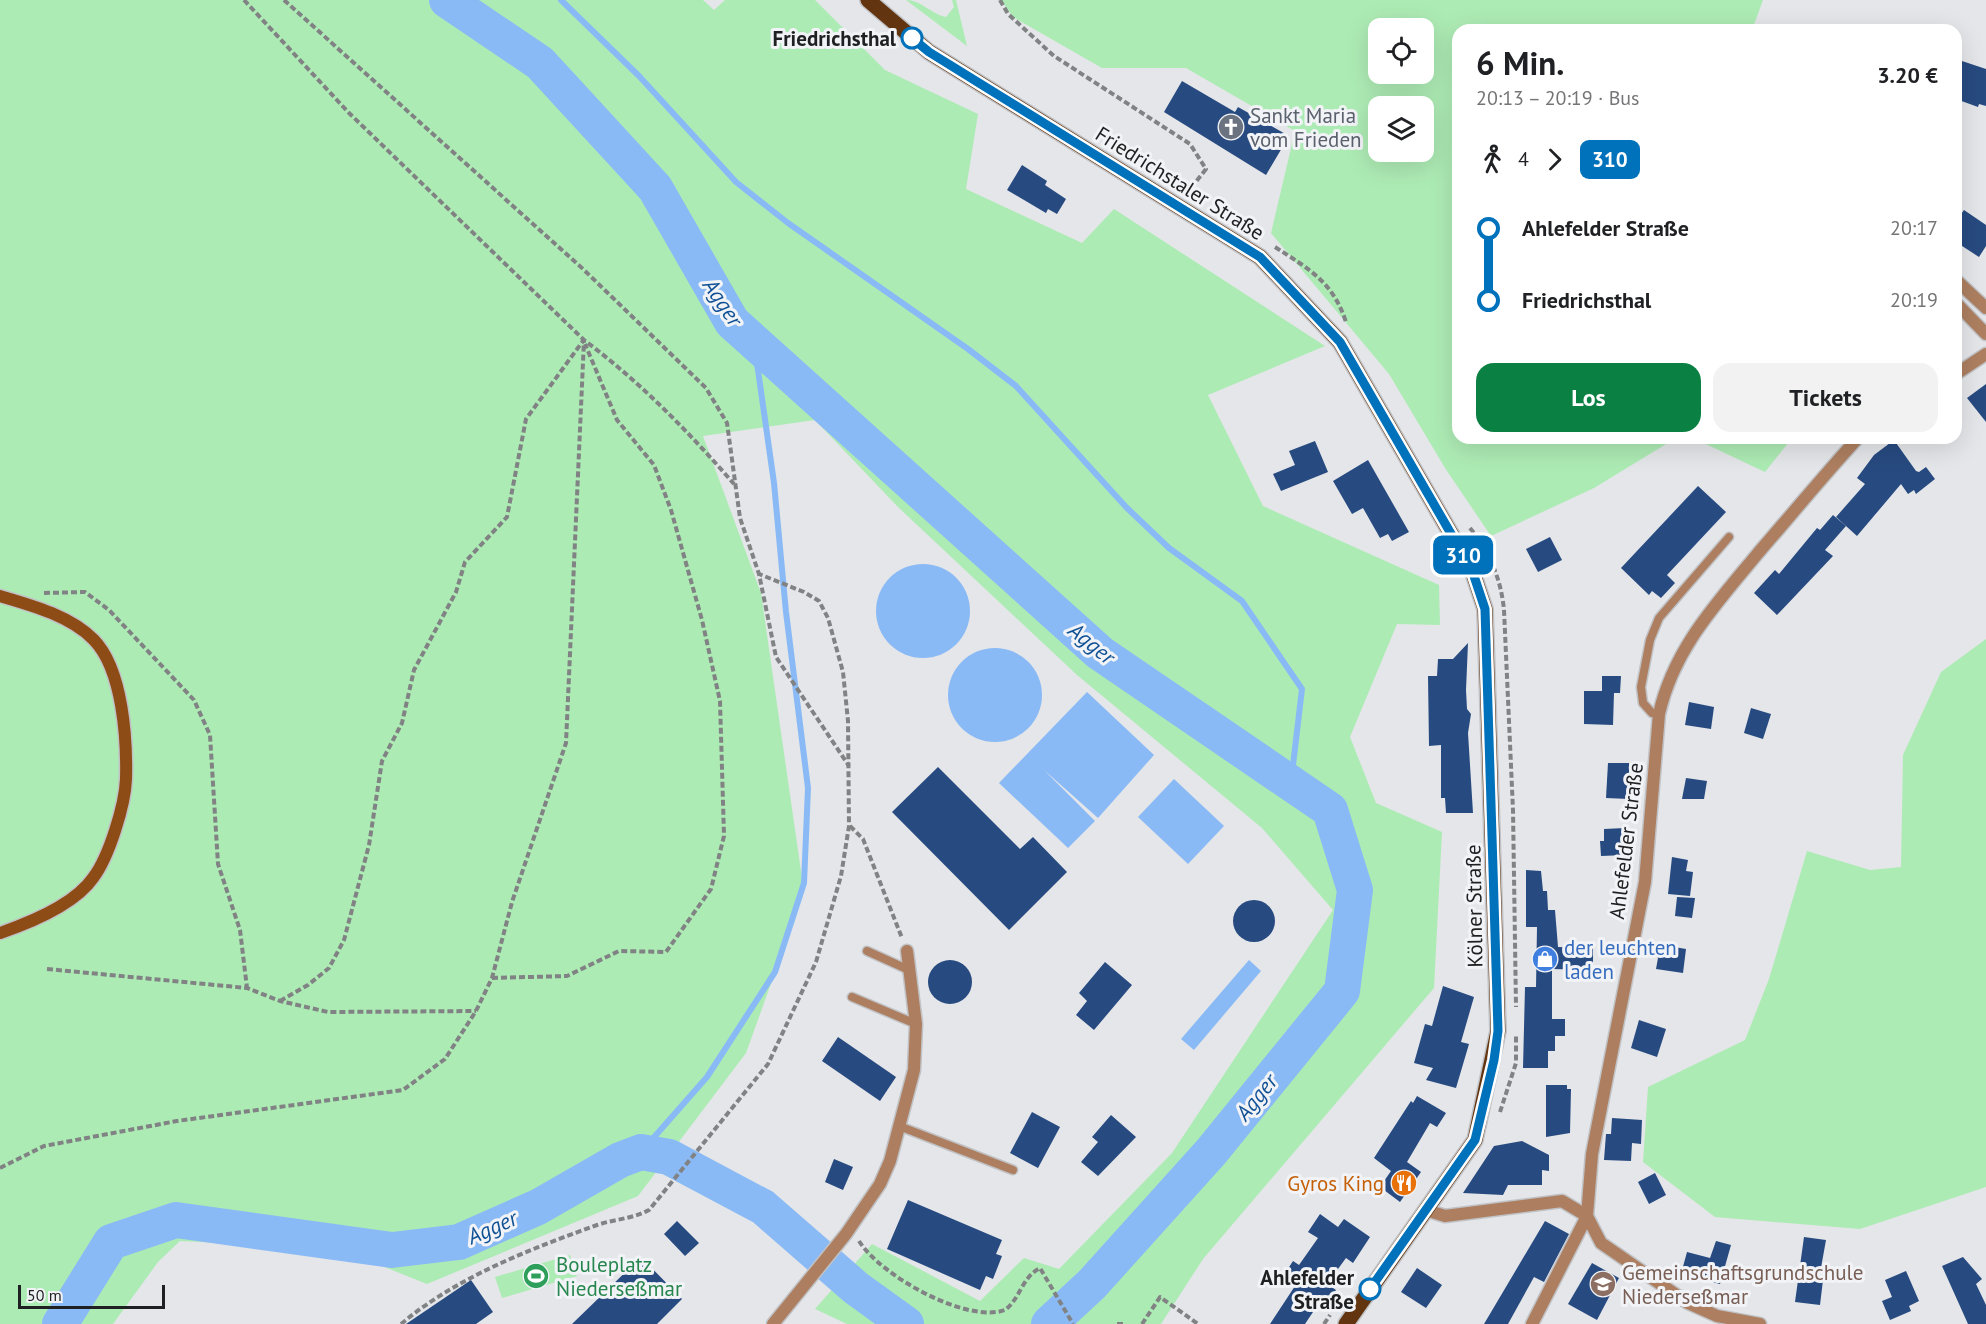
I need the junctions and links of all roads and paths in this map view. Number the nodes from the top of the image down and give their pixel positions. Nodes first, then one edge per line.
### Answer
1 (244, 0) edge
2 (284, 0) edge
3 (868, 0) edge
4 (1000, 0) edge
5 (1178, 191) dead end
6 (1183, 201) junction
7 (1268, 242) dead end
8 (1962, 286) edge
9 (1986, 308) edge
10 (1962, 309) edge
11 (1348, 330) dead end
12 (1986, 334) edge
13 (584, 340) junction
14 (1986, 354) edge
15 (1962, 370) edge
16 (1852, 444) edge
17 (1410, 463) joint
18 (734, 484) junction
19 (1468, 527) dead end
20 (1729, 537) dead end
21 (759, 574) junction
22 (43, 593) dead end
23 (0, 597) edge
24 (1659, 714) junction
25 (849, 767) junction
26 (849, 826) junction
27 (0, 933) edge
28 (867, 951) dead end
29 (907, 951) joint
30 (47, 969) dead end
31 (909, 970) junction
32 (492, 978) junction
33 (247, 988) junction
34 (852, 997) dead end
35 (280, 1001) junction
36 (477, 1011) junction
37 (1516, 1017) dead end
38 (916, 1024) junction
39 (1516, 1029) dead end
40 (1497, 1121) dead end
41 (900, 1126) junction
42 (0, 1168) edge
43 (1012, 1170) dead end
44 (1426, 1210) junction
45 (1587, 1216) junction
46 (849, 1231) junction
47 (400, 1324) edge
48 (773, 1324) edge
49 (1073, 1324) edge
50 (1117, 1324) edge
51 (1125, 1324) edge
52 (1142, 1324) edge
53 (1198, 1324) edge
54 (1346, 1324) edge
55 (1532, 1324) edge
56 (1760, 1324) edge

1 - 13 path
2 - 18 path
3 - 6 main road, Friedrichstaler Straße
4 - 6 path
5 - 6 path
6 - 17 main road, Friedrichstaler Straße
7 - 11 path
8 - 9 street
10 - 12 street
13 - 18 path
13 - 32 path
13 - 32 path
13 - 35 path
14 - 15 street
16 - 24 street, Ahlefelder Straße
17 - 44 main road, Kölner Straße
18 - 21 path
19 - 37 path
20 - 24 lane
21 - 25 path
21 - 25 path
22 - 33 path
23 - 27 main road
24 - 45 street, Ahlefelder Straße
25 - 26 path
26 - 29 path
26 - 47 path
28 - 31 lane
29 - 31 street
30 - 33 path
31 - 38 street
32 - 36 path
33 - 35 path
34 - 38 lane
35 - 36 path
36 - 42 path
38 - 41 street
39 - 40 path
41 - 43 lane
41 - 46 street
44 - 45 street
44 - 54 main road, Kölner Straße
45 - 55 street
45 - 56 street
46 - 48 street
46 - 49 path
50 - 51 path
52 - 53 path

